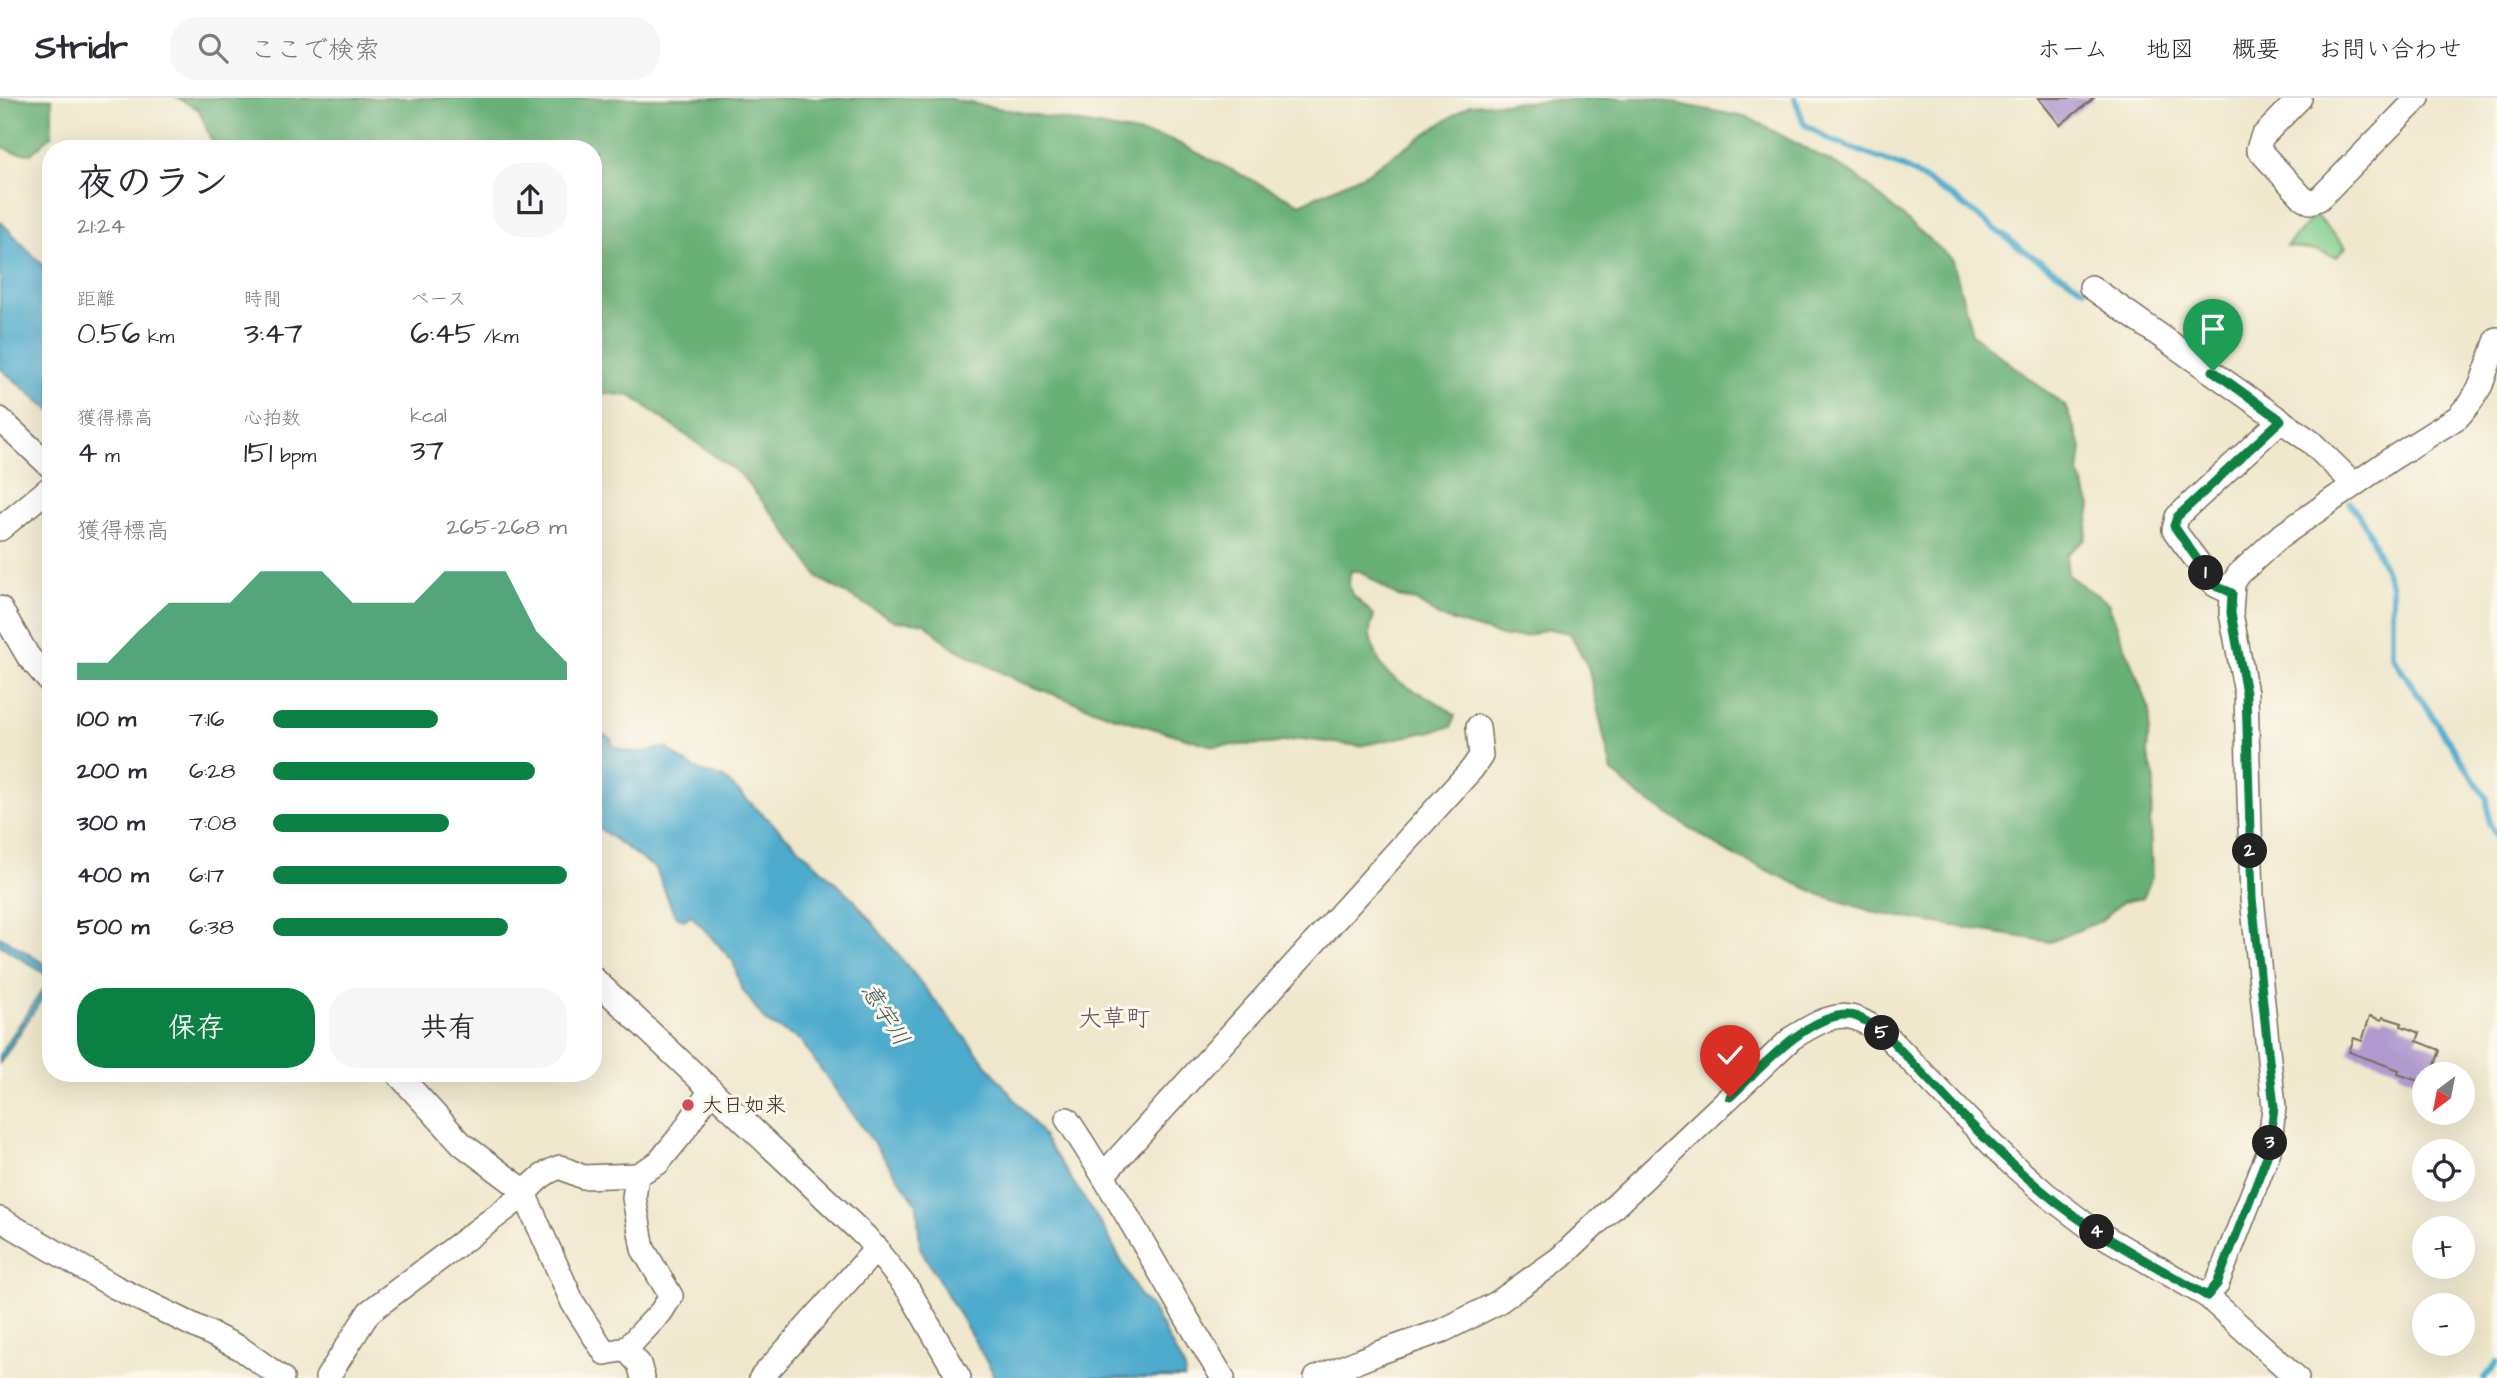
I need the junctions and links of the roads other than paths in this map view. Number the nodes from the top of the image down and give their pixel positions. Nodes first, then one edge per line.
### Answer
1 (2300, 98) edge
2 (2418, 98) edge
3 (2091, 287) dead end
4 (2497, 339) edge
5 (0, 419) edge
6 (2277, 425) junction
7 (42, 459) edge
8 (2354, 484) junction
9 (42, 495) edge
10 (0, 530) edge
11 (2232, 593) junction
12 (0, 608) edge
13 (42, 672) edge
14 (1478, 727) dead end
15 (602, 987) edge
16 (405, 1082) edge
17 (711, 1090) junction
18 (1066, 1119) dead end
19 (1104, 1174) junction
20 (637, 1175) junction
21 (526, 1192) junction
22 (0, 1219) edge
23 (877, 1248) junction
24 (2207, 1296) junction
25 (626, 1349) junction
26 (282, 1378) edge
27 (327, 1378) edge
28 (643, 1378) edge
29 (761, 1378) edge
30 (959, 1378) edge
31 (1223, 1378) edge
32 (1316, 1378) edge
33 (2297, 1378) edge

1 - 2 street
3 - 6 street
4 - 8 street
5 - 7 street
6 - 8 street
6 - 11 street
8 - 11 street
9 - 10 street
11 - 24 street
12 - 13 street
14 - 19 street
15 - 17 street
16 - 21 street
17 - 20 street
17 - 23 street
18 - 19 street
19 - 31 street
20 - 21 street
20 - 25 street
21 - 25 street
21 - 27 street
22 - 26 street
23 - 29 street
23 - 30 street
24 - 32 street
24 - 33 street
25 - 28 street

